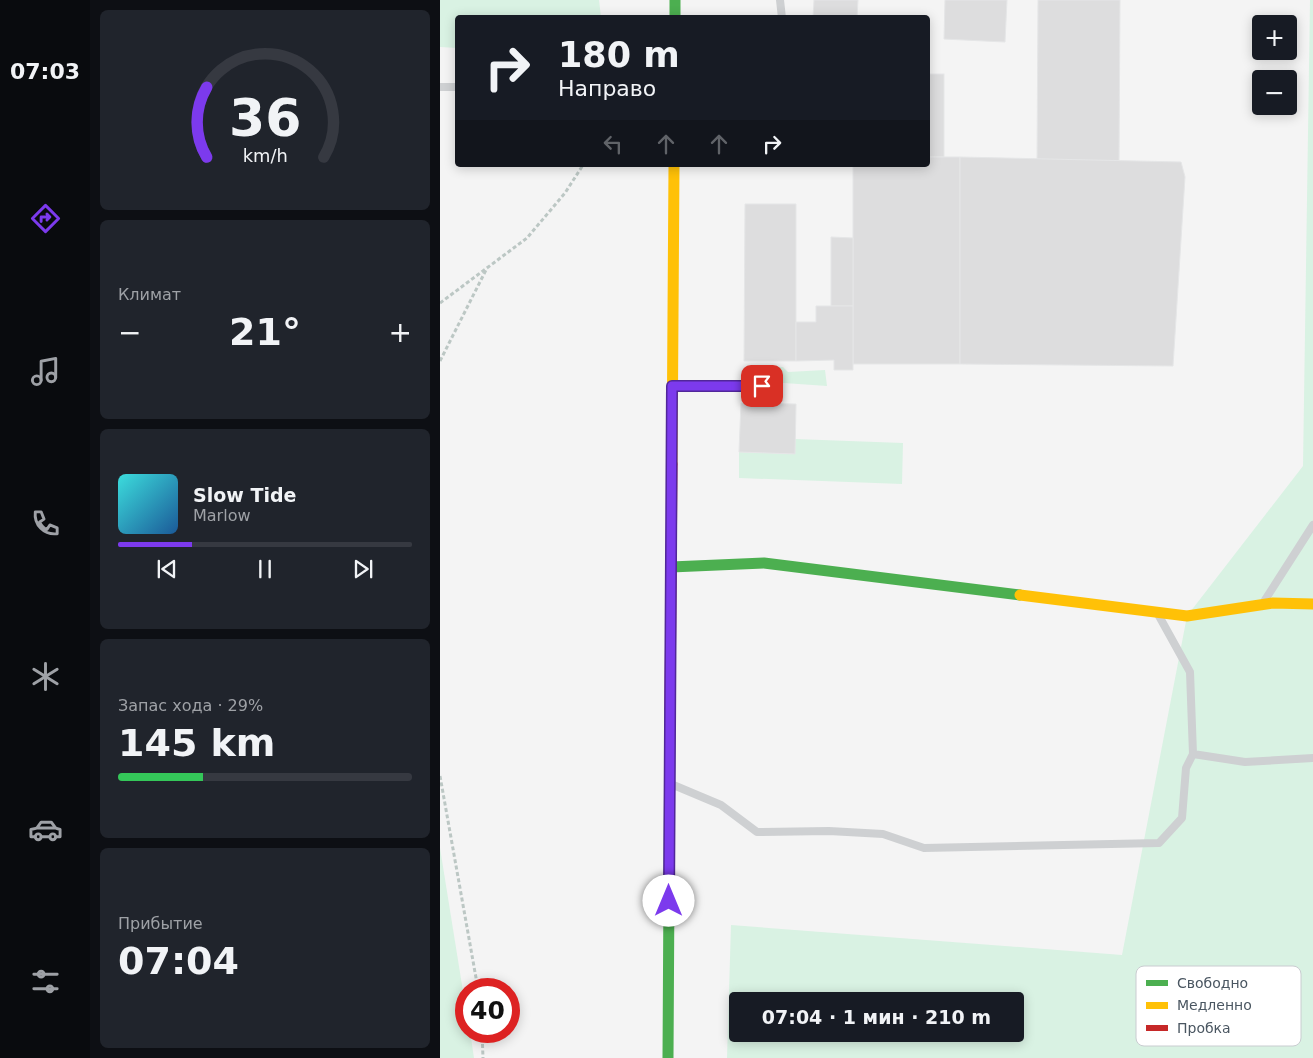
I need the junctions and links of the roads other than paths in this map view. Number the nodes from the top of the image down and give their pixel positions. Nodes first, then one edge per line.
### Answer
1 (675, 0) edge
2 (780, 0) edge
3 (675, 15) edge
4 (782, 15) edge
5 (440, 87) edge
6 (455, 87) edge
7 (674, 167) edge
8 (672, 386) junction
9 (762, 386) dead end
10 (1313, 524) edge
11 (671, 567) junction
12 (1313, 604) edge
13 (1261, 605) junction
14 (1157, 612) junction
15 (1193, 754) junction
16 (1313, 758) edge
17 (670, 783) junction
18 (668, 1058) edge

1 - 3 street
2 - 4 lane
5 - 6 lane
7 - 8 street
8 - 9 lane
8 - 11 street
10 - 13 lane
11 - 14 street
11 - 17 street
12 - 13 street
13 - 14 street
14 - 15 lane
15 - 16 lane
15 - 17 lane
17 - 18 street

